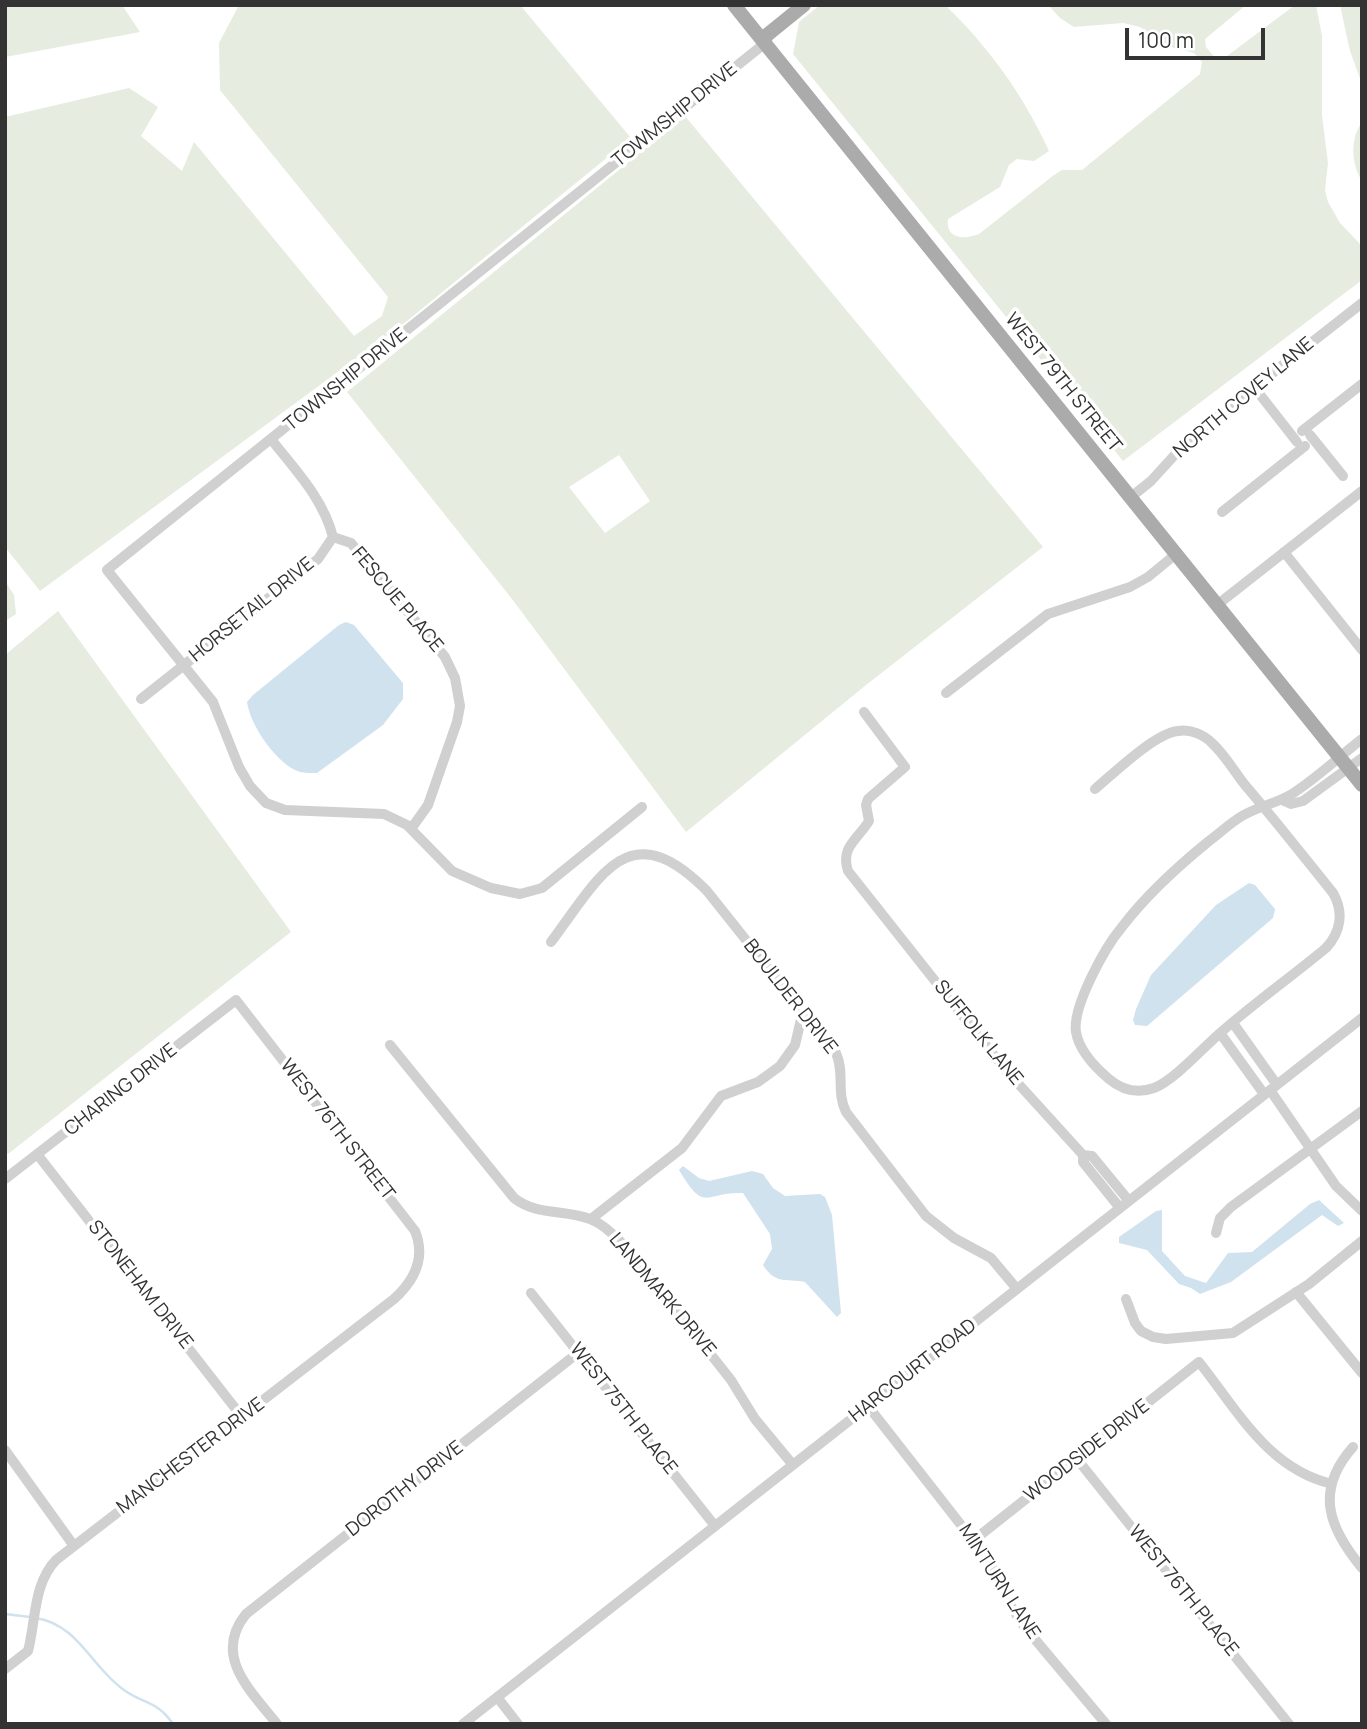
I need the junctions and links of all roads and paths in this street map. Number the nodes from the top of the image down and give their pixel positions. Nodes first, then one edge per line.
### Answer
1 (734, 5) edge
2 (804, 5) edge
3 (764, 41) junction
4 (584, 188) joint
5 (1362, 303) edge
6 (1362, 384) edge
7 (1254, 387) junction
8 (271, 439) junction
9 (1303, 439) junction
10 (1343, 476) dead end
11 (1362, 491) edge
12 (1131, 497) junction
13 (1222, 512) dead end
14 (333, 537) junction
15 (1284, 552) junction
16 (1176, 554) junction
17 (1217, 604) junction
18 (1362, 650) edge
19 (183, 666) junction
20 (946, 693) dead end
21 (141, 699) dead end
22 (864, 712) dead end
23 (1362, 739) edge
24 (1362, 758) edge
25 (1344, 762) junction
26 (1362, 785) edge
27 (1095, 789) dead end
28 (642, 807) dead end
29 (1265, 808) junction
30 (411, 829) junction
31 (551, 942) dead end
32 (236, 1000) joint
33 (803, 1011) junction
34 (1362, 1018) edge
35 (1233, 1023) junction
36 (1220, 1033) junction
37 (390, 1045) dead end
38 (1270, 1090) junction
39 (1362, 1111) edge
40 (1309, 1150) junction
41 (37, 1154) junction
42 (5, 1179) edge
43 (1124, 1204) junction
44 (1362, 1211) edge
45 (591, 1219) junction
46 (1216, 1233) dead end
47 (1362, 1241) edge
48 (418, 1267) joint
49 (1017, 1289) junction
50 (1296, 1292) junction
51 (531, 1293) dead end
52 (1126, 1299) dead end
53 (579, 1352) junction
54 (1362, 1373) edge
55 (868, 1406) junction
56 (242, 1417) junction
57 (1353, 1447) dead end
58 (5, 1450) edge
59 (1077, 1459) junction
60 (793, 1465) junction
61 (1332, 1484) junction
62 (715, 1526) junction
63 (974, 1540) junction
64 (74, 1546) junction
65 (1362, 1569) edge
66 (5, 1669) edge
67 (497, 1697) junction
68 (277, 1724) edge
69 (463, 1724) edge
70 (518, 1724) edge
71 (1106, 1724) edge
72 (1289, 1724) edge

1 - 3 main road, WEST 79TH STREET
2 - 3 main road
3 - 4 street, TOWMSHIP DRIVE
3 - 12 main road, WEST 79TH STREET
4 - 8 street, TOWNSHIP DRIVE
5 - 7 street, NORTH COVEY LANE
6 - 9 street
7 - 9 street
7 - 12 street, NORTH COVEY LANE
8 - 14 street
8 - 19 street, TOWNSHIP DRIVE
9 - 10 street
9 - 13 street
11 - 15 street
12 - 16 main road, WEST 79TH STREET
14 - 19 street, HORSETAIL DRIVE
14 - 30 street, FESCUE PLACE
15 - 17 street
15 - 18 street
16 - 17 main road, WEST 79TH STREET
16 - 20 street
17 - 25 main road, WEST 79TH STREET
19 - 21 street, HORSETAIL DRIVE
19 - 30 street
22 - 43 street, SUFFOLK LANE
23 - 25 street
24 - 25 street
25 - 26 main road, WEST 79TH STREET
25 - 29 street
27 - 29 street
28 - 30 street
29 - 35 street
29 - 36 street
31 - 33 street, BOULDER DRIVE
32 - 41 street, CHARING DRIVE
32 - 48 street, WEST 76TH STREET
33 - 45 street
33 - 49 street, BOULDER DRIVE
34 - 38 street, HARCOURT ROAD
35 - 36 street
35 - 38 street
36 - 38 street
37 - 45 street, LANDMARK DRIVE
38 - 40 street
38 - 43 street, HARCOURT ROAD
39 - 40 street
40 - 44 street
40 - 46 street
41 - 42 street, CHARING DRIVE
41 - 56 street, STONEHAM DRIVE
43 - 49 street, HARCOURT ROAD
45 - 60 street, LANDMARK DRIVE
47 - 50 street
48 - 56 street, MANCHESTER DRIVE
49 - 55 street, HARCOURT ROAD
50 - 52 street
50 - 54 street
51 - 53 street, WEST 75TH PLACE
53 - 62 street, WEST 75TH PLACE
53 - 68 street, DOROTHY DRIVE
55 - 60 street, HARCOURT ROAD
55 - 63 street, MINTURN LANE
56 - 64 street, MANCHESTER DRIVE
57 - 61 street
58 - 64 street
59 - 61 street, WOODSIDE DRIVE
59 - 63 street, WOODSIDE DRIVE
59 - 72 street, WEST 76TH PLACE
60 - 62 street, HARCOURT ROAD
61 - 65 street
62 - 67 street, HARCOURT ROAD
63 - 71 street, MINTURN LANE
64 - 66 street, MANCHESTER DRIVE
67 - 69 street, HARCOURT ROAD
67 - 70 street

